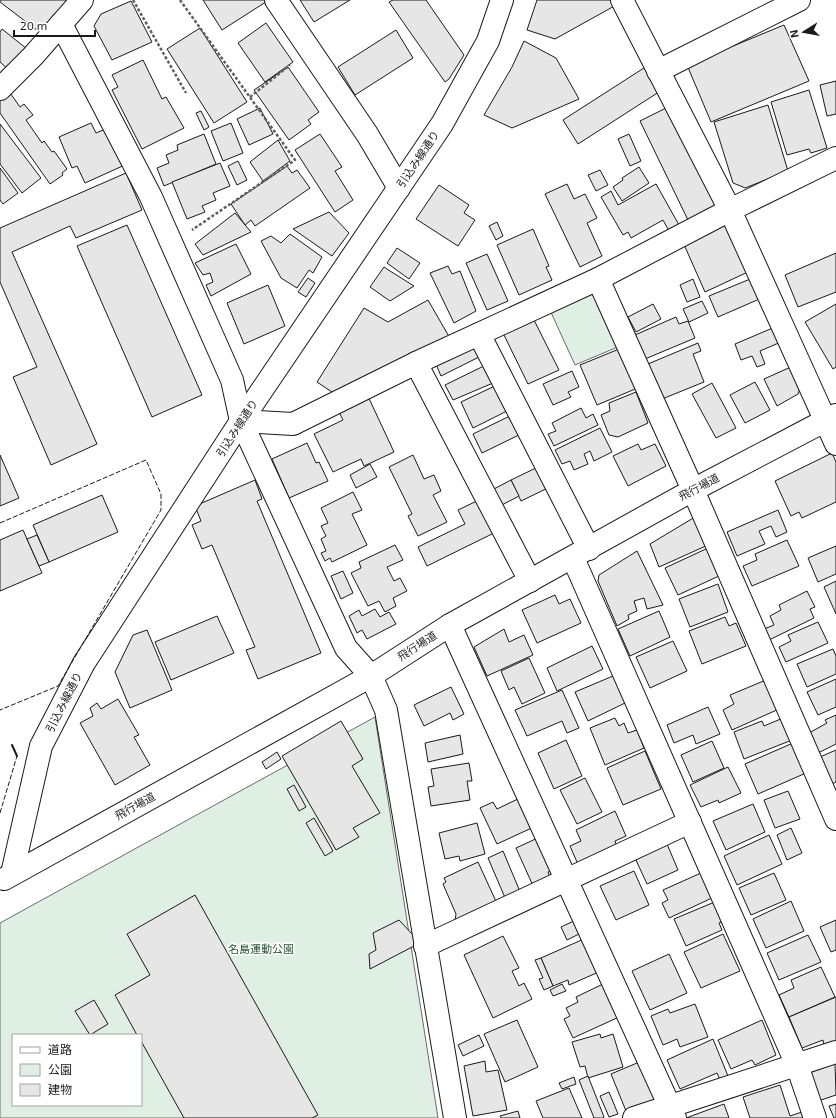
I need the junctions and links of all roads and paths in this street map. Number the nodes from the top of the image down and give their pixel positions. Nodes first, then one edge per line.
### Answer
1 (82, 0) edge
2 (133, 0) edge
3 (180, 0) edge
4 (276, 0) edge
5 (502, 0) edge
6 (622, 0) edge
7 (798, 0) edge
8 (61, 24) junction
9 (309, 49) junction
10 (658, 71) junction
11 (0, 89) edge
12 (186, 93) dead end
13 (250, 97) junction
14 (836, 158) edge
15 (399, 188) junction
16 (730, 210) junction
17 (171, 244) junction
18 (598, 279) junction
19 (479, 334) junction
20 (416, 363) junction
21 (831, 418) edge
22 (241, 421) junction
23 (836, 444) edge
24 (693, 490) junction
25 (581, 553) junction
26 (530, 581) junction
27 (450, 625) junction
28 (371, 676) junction
29 (836, 819) edge
30 (690, 822) junction
31 (6, 878) edge
32 (566, 881) junction
33 (426, 946) junction
34 (836, 1052) edge
35 (797, 1065) junction
36 (672, 1112) edge
37 (455, 1118) edge
38 (634, 1118) edge
39 (815, 1118) edge

1 - 8 street
2 - 12 path
3 - 13 path
4 - 9 street
5 - 15 street, 引込み線通り
6 - 10 street
7 - 10 street
8 - 11 street
8 - 17 street
9 - 13 path
9 - 15 street
10 - 16 street
13 - 17 path
14 - 16 street
15 - 22 street, 引込み線通り
16 - 18 street
16 - 21 street
17 - 22 street
18 - 19 street
18 - 24 street
19 - 20 street
19 - 25 street
20 - 22 street
20 - 26 street
21 - 23 street
21 - 24 street, 飛行場道
22 - 28 street
22 - 31 street, 引込み線通り
24 - 25 street, 飛行場道
24 - 29 street
25 - 26 street, 飛行場道
25 - 30 street
26 - 27 street, 飛行場道
27 - 28 street, 飛行場道
27 - 32 street
28 - 31 street, 飛行場道
28 - 33 street
30 - 32 street
30 - 35 street
32 - 33 street
32 - 36 street
33 - 37 street
34 - 35 street
35 - 36 street
35 - 39 street
36 - 38 street

